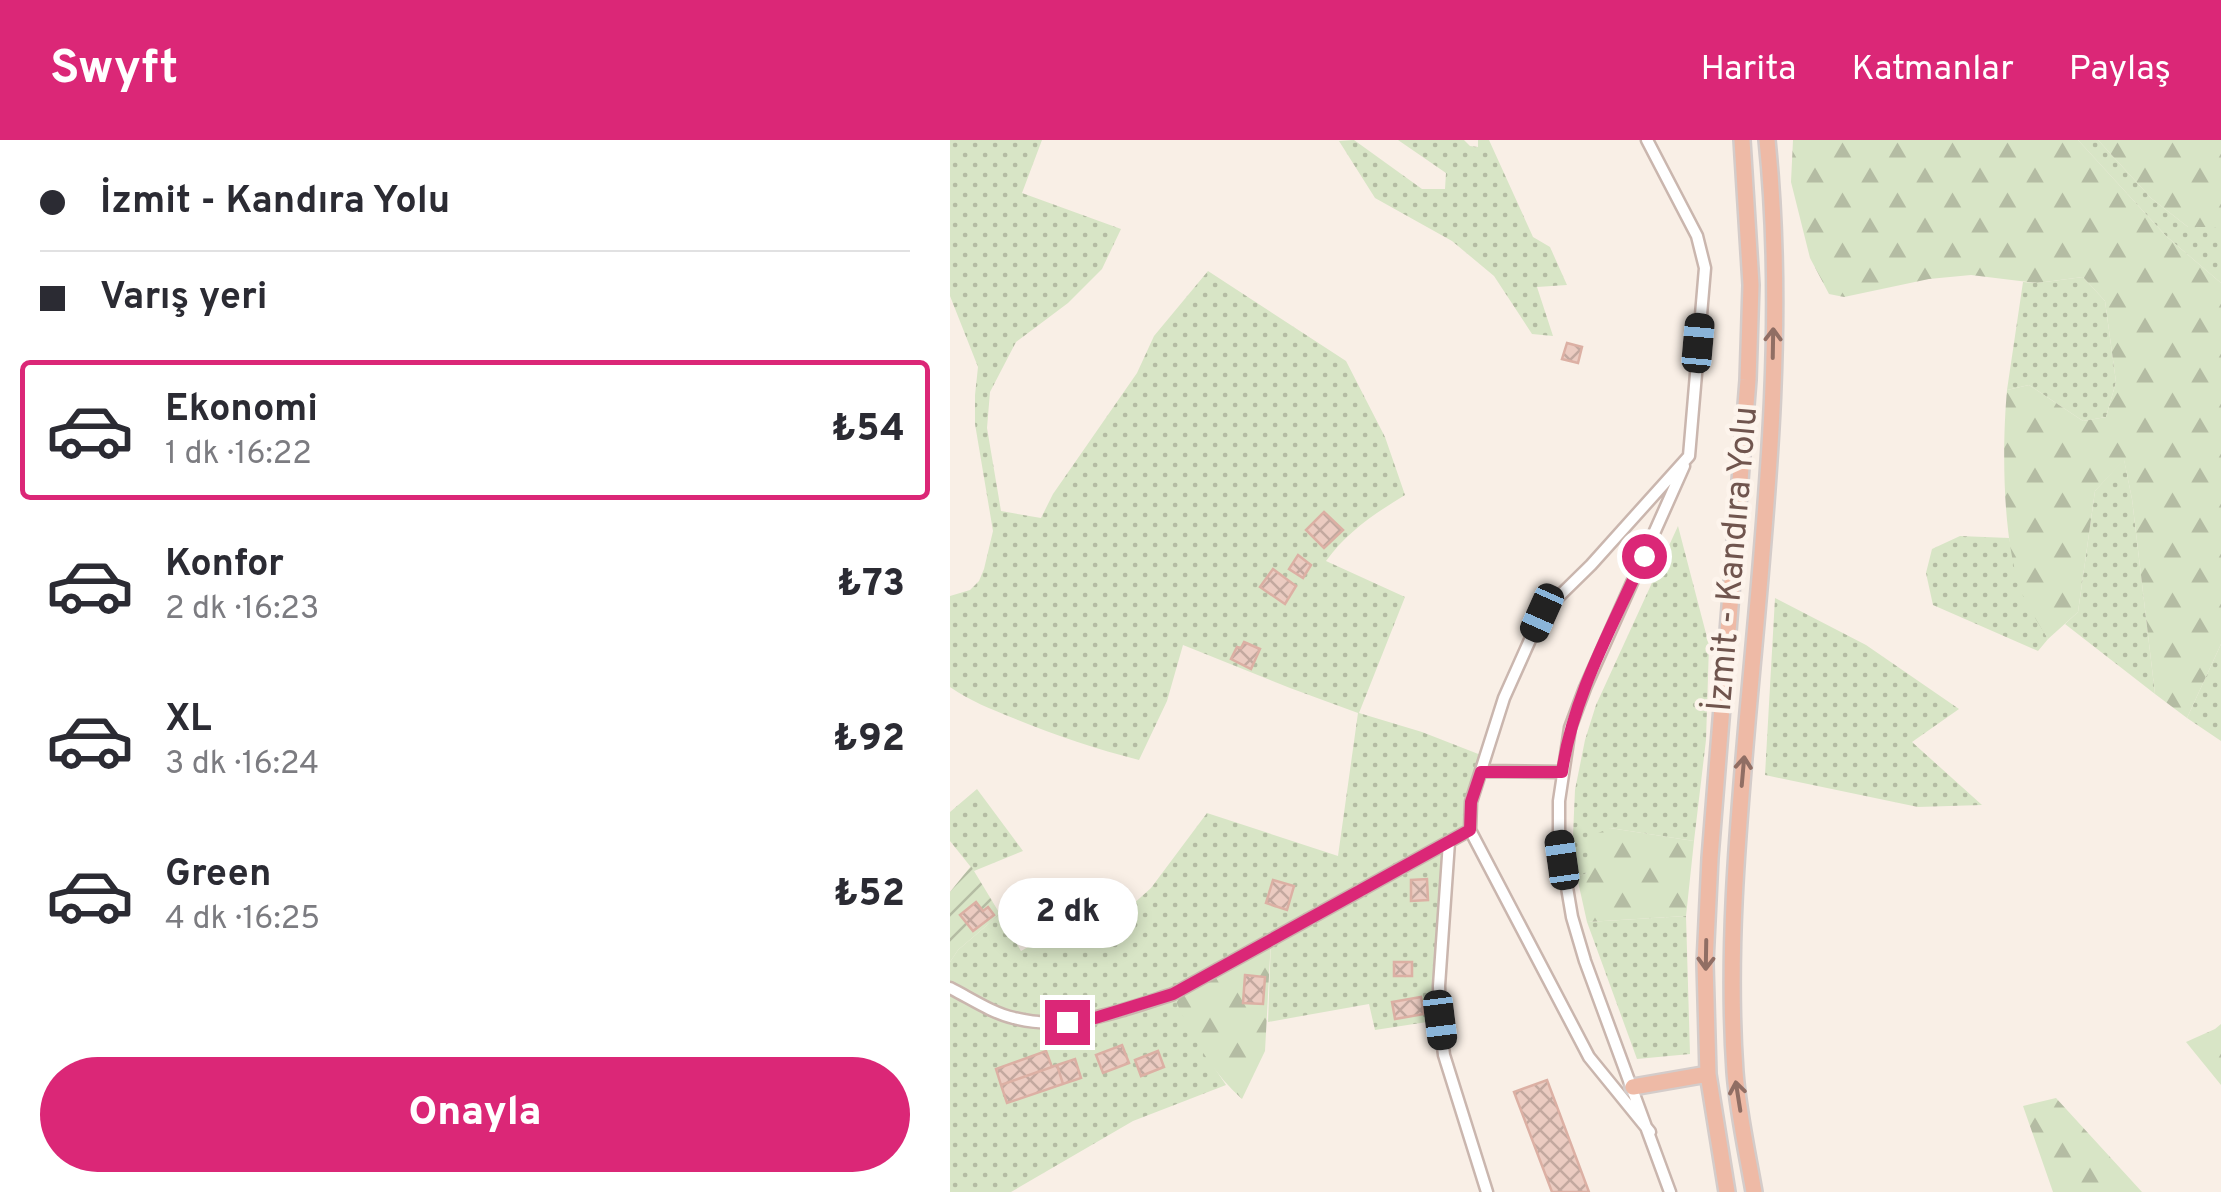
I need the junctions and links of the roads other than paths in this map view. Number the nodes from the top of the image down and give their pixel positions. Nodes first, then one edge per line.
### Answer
1 (1647, 140) edge
2 (1742, 140) edge
3 (1766, 140) edge
4 (1689, 456) junction
5 (1481, 772) junction
6 (1562, 772) junction
7 (1470, 830) junction
8 (1449, 842) junction
9 (950, 988) edge
10 (1708, 1074) junction
11 (1632, 1087) junction
12 (1650, 1132) junction
13 (1487, 1192) edge
14 (1670, 1192) edge
15 (1727, 1192) edge
16 (1754, 1192) edge

1 - 4 street, İzmit - Kandıra Yolu
2 -> 10 highway, İzmit - Kandıra Yolu
16 -> 3 highway
4 - 5 street
4 - 6 street, İzmit - Kandıra Yolu
5 - 6 street
5 - 7 street
6 - 11 street, İzmit - Kandıra Yolu
7 - 8 street
7 - 12 street
8 - 9 street
8 - 13 street
10 - 11 highway
10 - 15 highway, İzmit - Kandıra Yolu
11 - 12 street, İzmit - Kandıra Yolu
12 - 14 street, İzmit - Kandıra Yolu

